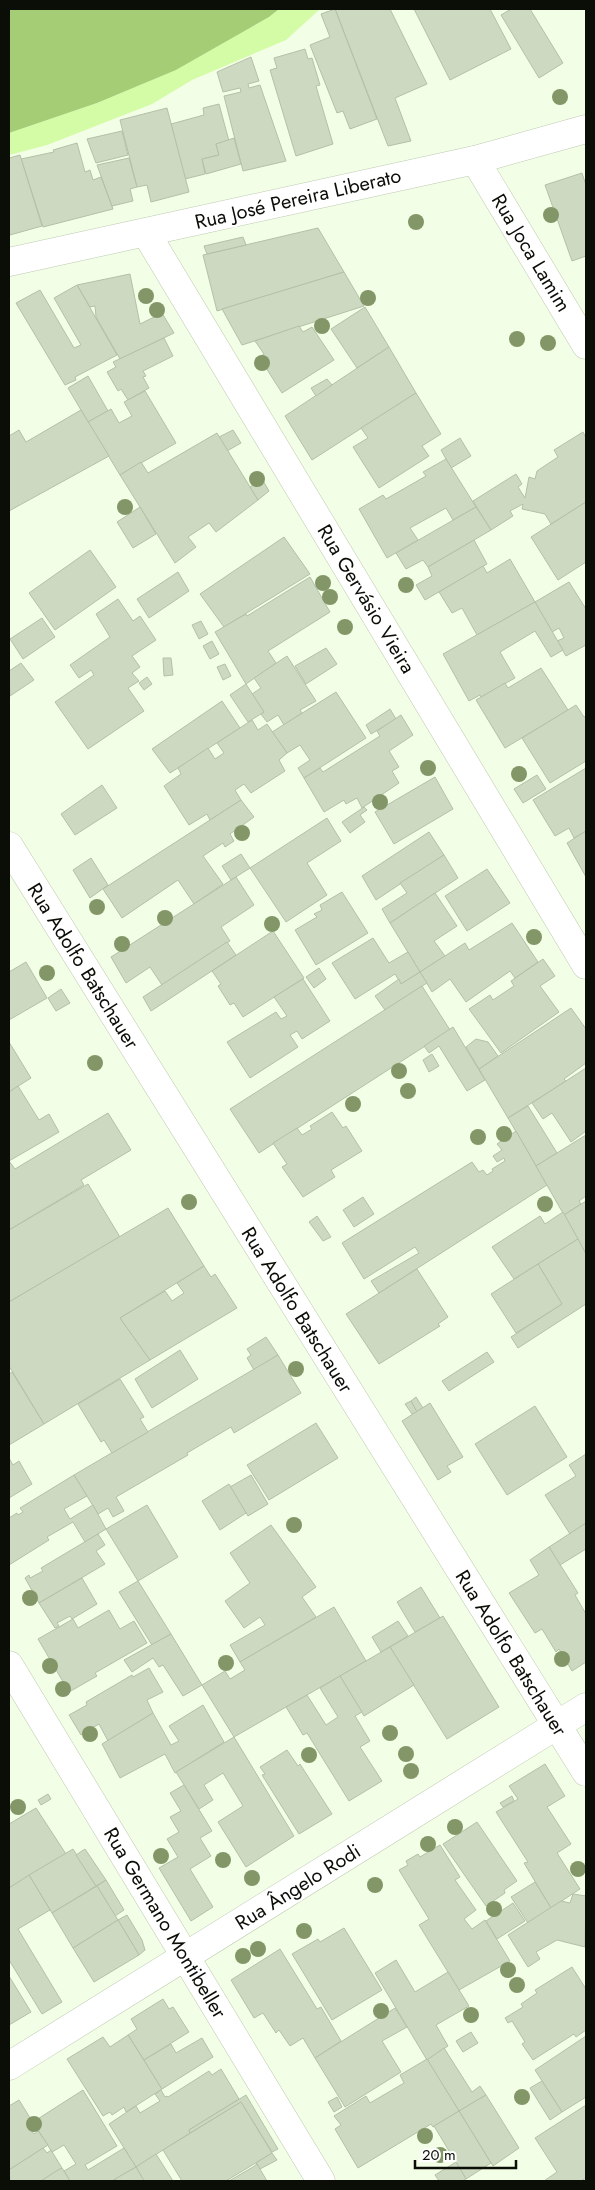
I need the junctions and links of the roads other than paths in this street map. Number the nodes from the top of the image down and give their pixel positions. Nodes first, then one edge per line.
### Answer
1 (586, 129) edge
2 (475, 160) junction
3 (146, 233) junction
4 (9, 262) edge
5 (586, 345) edge
6 (9, 846) edge
7 (586, 965) edge
8 (9, 1665) edge
9 (586, 1707) edge
10 (557, 1726) junction
11 (586, 1772) edge
12 (185, 1957) junction
13 (9, 2066) edge
14 (321, 2181) edge

1 - 2 street, Rua José Pereira Liberato
2 - 3 street, Rua José Pereira Liberato
2 - 5 street, Rua Joca Lamim
3 - 4 street, Rua José Pereira Liberato
3 - 7 street, Rua Gervásio Vieira
6 - 10 street, Rua Adolfo Batschauer
8 - 12 street, Rua Germano Montibeller
9 - 10 street, Rua Ângelo Rodi
10 - 11 street, Rua Adolfo Batschauer
10 - 12 street, Rua Ângelo Rodi
12 - 13 street, Rua Ângelo Rodi
12 - 14 street, Rua Germano Montibeller

